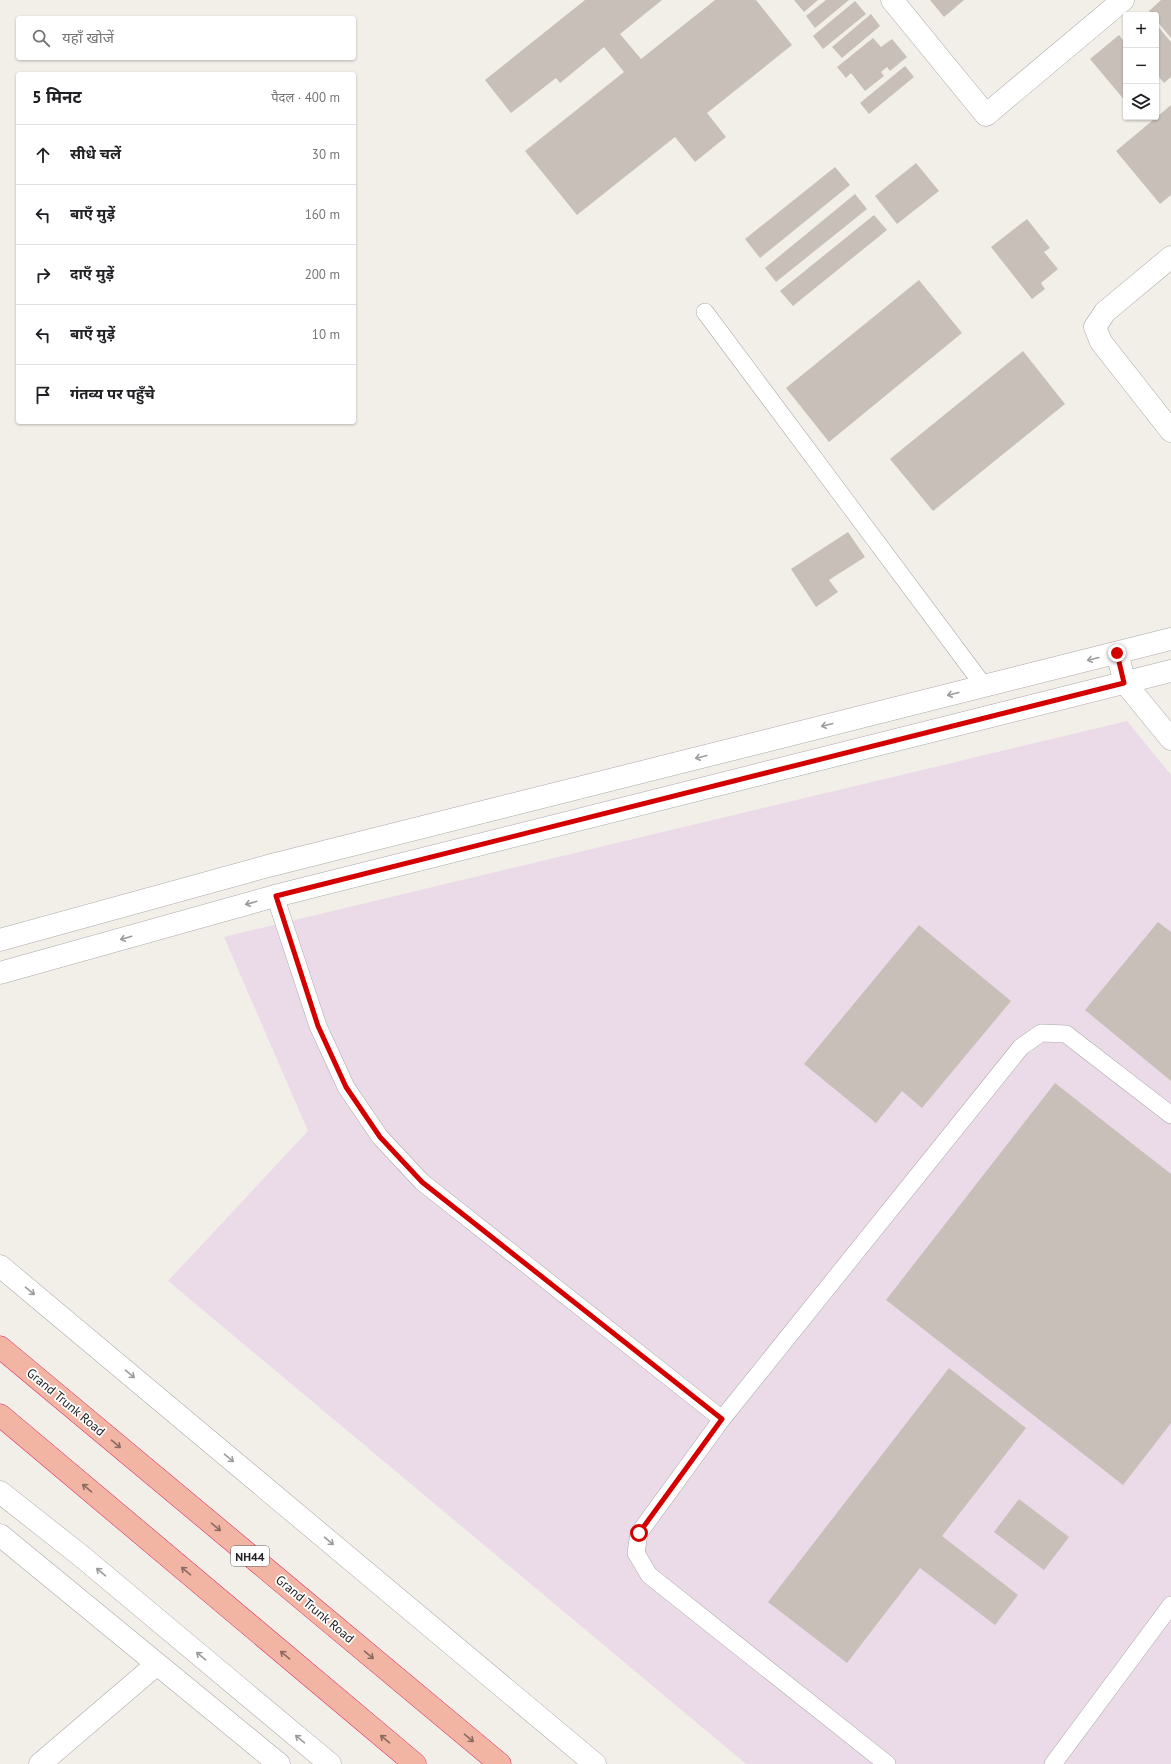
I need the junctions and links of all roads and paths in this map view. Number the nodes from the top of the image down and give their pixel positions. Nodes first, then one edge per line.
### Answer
1 (892, 0) edge
2 (1123, 0) edge
3 (1171, 257) edge
4 (705, 312) dead end
5 (1171, 431) edge
6 (1171, 639) edge
7 (1117, 653) junction
8 (1171, 671) edge
9 (1124, 683) junction
10 (984, 686) junction
11 (1171, 739) edge
12 (276, 896) junction
13 (0, 940) edge
14 (0, 973) edge
15 (1171, 1115) edge
16 (0, 1266) edge
17 (0, 1347) edge
18 (0, 1415) edge
19 (722, 1419) junction
20 (0, 1492) edge
21 (0, 1535) edge
22 (1171, 1605) edge
23 (157, 1664) junction
24 (40, 1764) edge
25 (279, 1764) edge
26 (330, 1764) edge
27 (415, 1764) edge
28 (500, 1764) edge
29 (595, 1764) edge
30 (887, 1764) edge
31 (1053, 1764) edge

1 - 2 street
3 - 5 street
4 - 10 lane
6 - 7 street
7 - 9 street
7 -> 10 street
8 - 9 street
9 - 11 street
9 - 12 street
10 -> 13 street
12 -> 14 street
12 - 19 lane
15 - 19 lane
16 -> 29 street
17 -> 28 highway, Grand Trunk Road / NH44
27 -> 18 highway
19 - 30 lane
26 -> 20 street
21 - 23 street
22 - 31 lane
23 - 24 street
23 - 25 street

